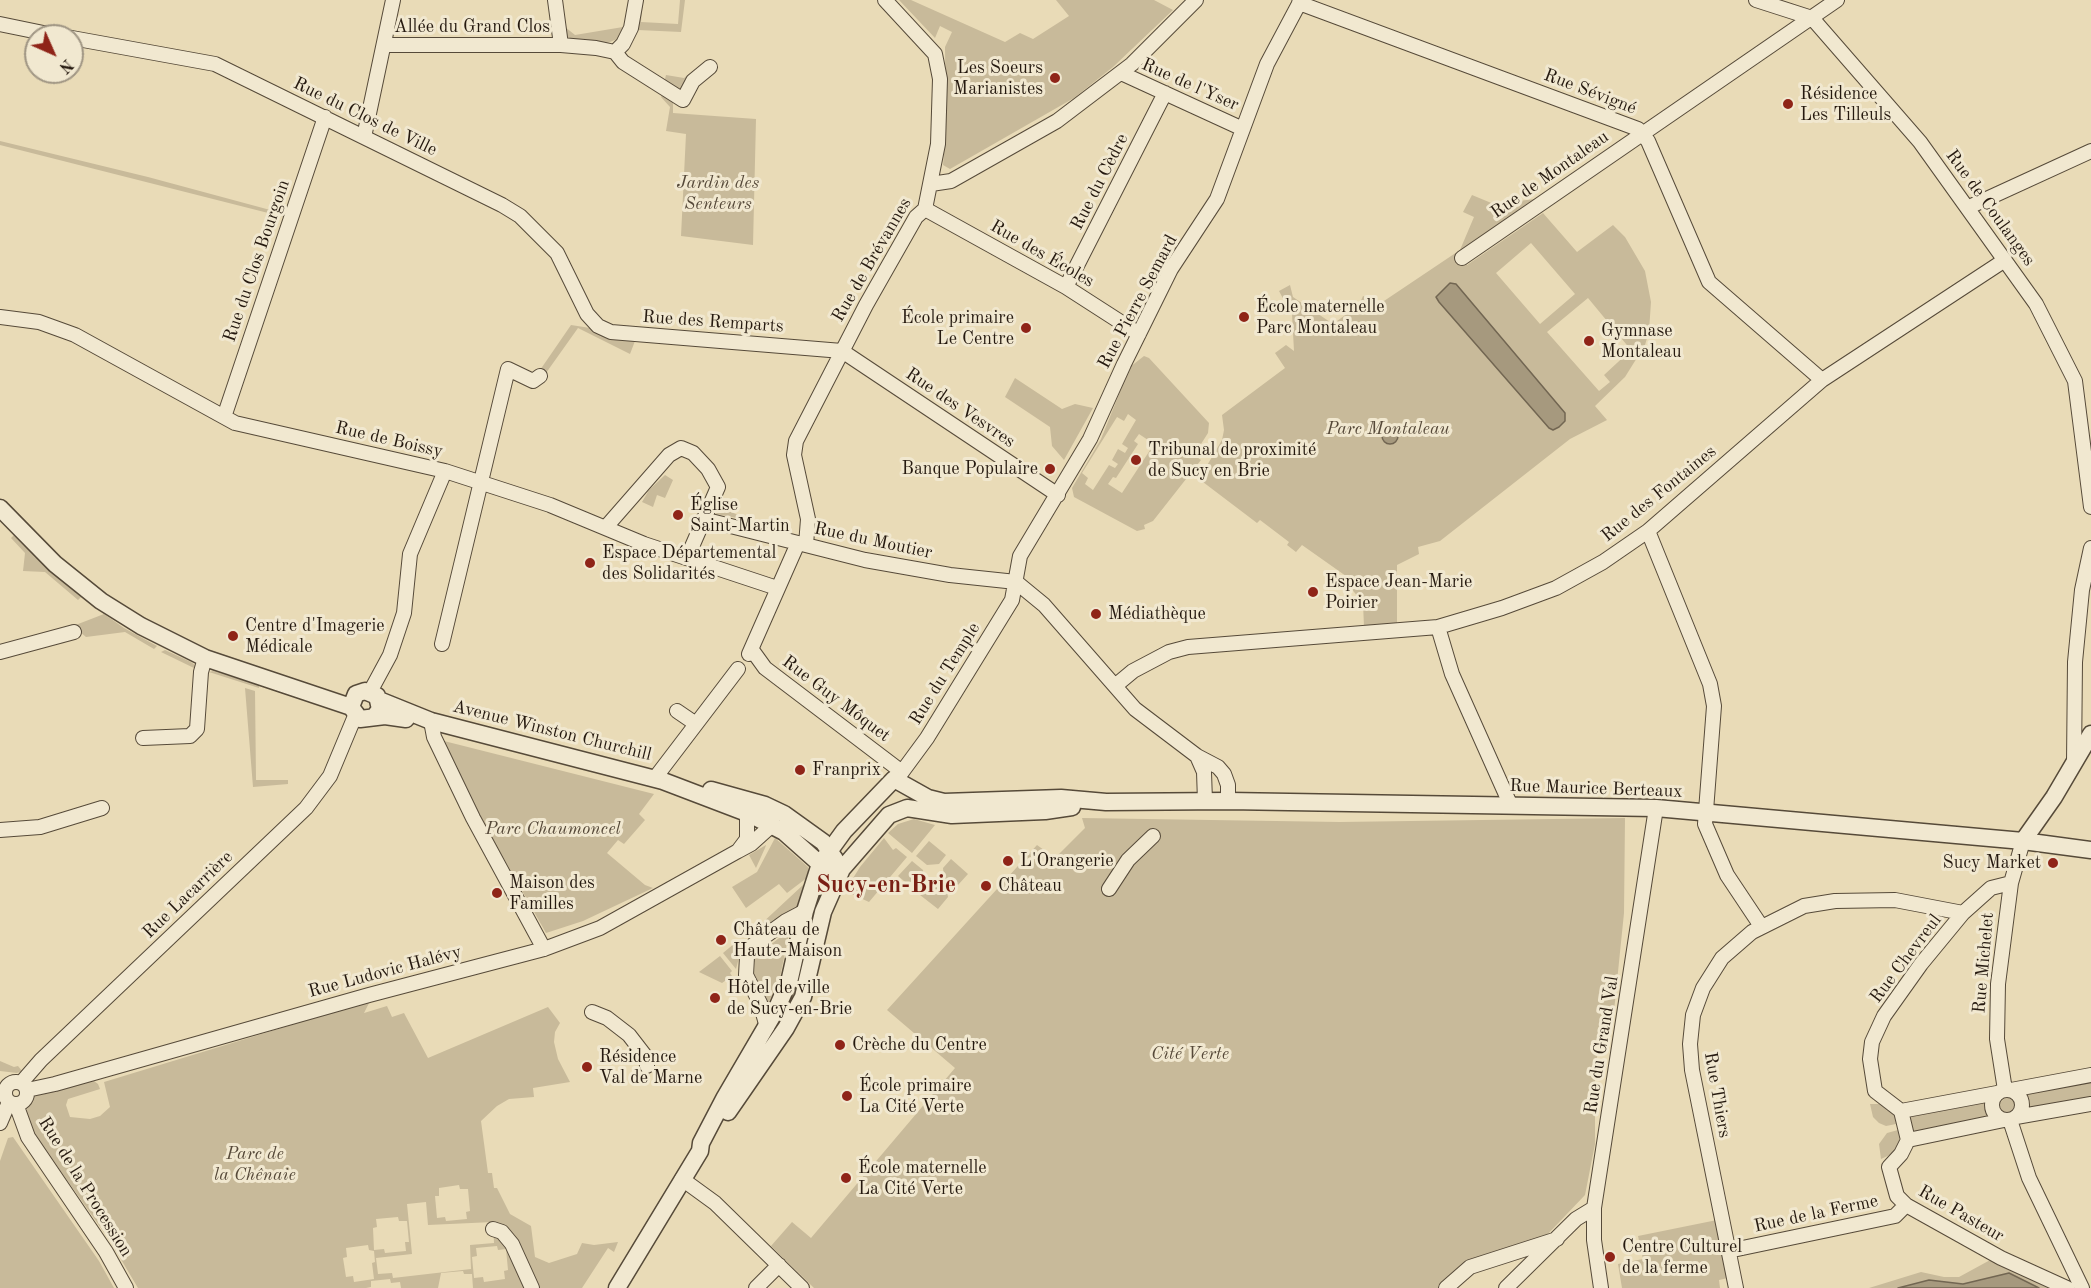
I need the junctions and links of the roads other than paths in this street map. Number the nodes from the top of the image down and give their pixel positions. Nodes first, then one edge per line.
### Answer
1 (393, 0) edge
2 (555, 0) edge
3 (636, 0) edge
4 (885, 0) edge
5 (1196, 0) edge
6 (1756, 0) edge
7 (1837, 0) edge
8 (1300, 2) edge
9 (1812, 18) junction
10 (0, 24) edge
11 (24, 29) edge
12 (84, 40) edge
13 (384, 45) junction
14 (561, 45) junction
15 (615, 52) junction
16 (710, 67) dead end
17 (1121, 74) junction
18 (1165, 93) junction
19 (326, 117) junction
20 (1243, 129) junction
21 (1642, 134) junction
22 (364, 137) junction
23 (2091, 151) edge
24 (931, 184) junction
25 (1969, 207) junction
26 (925, 209) junction
27 (1462, 258) dead end
28 (2006, 260) junction
29 (1066, 286) junction
30 (587, 314) joint
31 (0, 317) edge
32 (1139, 334) junction
33 (842, 351) junction
34 (540, 376) dead end
35 (1822, 380) junction
36 (224, 417) junction
37 (446, 471) junction
38 (479, 482) junction
39 (1058, 495) junction
40 (2091, 507) edge
41 (0, 508) edge
42 (702, 519) junction
43 (606, 527) junction
44 (1648, 531) junction
45 (802, 544) junction
46 (2091, 548) edge
47 (687, 558) junction
48 (1009, 582) junction
49 (777, 588) junction
50 (1438, 627) junction
51 (74, 632) dead end
52 (442, 644) dead end
53 (0, 652) edge
54 (205, 658) junction
55 (738, 669) dead end
56 (1115, 686) junction
57 (362, 702) junction
58 (677, 711) dead end
59 (431, 721) junction
60 (696, 724) junction
61 (2091, 734) edge
62 (143, 738) dead end
63 (1197, 756) junction
64 (2074, 762) junction
65 (898, 775) junction
66 (659, 779) junction
67 (1205, 801) junction
68 (1228, 801) junction
69 (1106, 802) junction
70 (1511, 806) junction
71 (102, 808) dead end
72 (1656, 808) junction
73 (1705, 812) junction
74 (747, 813) junction
75 (771, 826) junction
76 (0, 830) edge
77 (1153, 836) dead end
78 (2023, 841) junction
79 (2091, 850) edge
80 (738, 851) junction
81 (825, 857) junction
82 (842, 869) junction
83 (2011, 883) junction
84 (1109, 889) dead end
85 (805, 911) junction
86 (1964, 913) junction
87 (1761, 926) junction
88 (544, 949) junction
89 (592, 1012) dead end
90 (766, 1027) junction
91 (647, 1066) dead end
92 (2091, 1075) edge
93 (11, 1091) edge
94 (2005, 1091) junction
95 (2091, 1104) edge
96 (1901, 1111) junction
97 (2010, 1119) junction
98 (0, 1123) edge
99 (1908, 1140) junction
100 (700, 1150) junction
101 (682, 1179) junction
102 (1906, 1205) junction
103 (1594, 1208) junction
104 (493, 1229) dead end
105 (1557, 1239) junction
106 (1728, 1251) junction
107 (779, 1265) junction
108 (126, 1288) edge
109 (532, 1288) edge
110 (617, 1288) edge
111 (756, 1288) edge
112 (802, 1288) edge
113 (1446, 1288) edge
114 (1506, 1288) edge
115 (1601, 1288) edge
116 (1736, 1288) edge
117 (2067, 1288) edge
118 (2082, 1288) edge

1 - 13 street
2 - 14 street, Allée du Grand Clos
3 - 15 street
4 - 24 street, Rue de Brévannes
5 - 17 street
6 - 9 street
7 - 9 street, Rue de Montaleau
8 - 20 street, Rue Pierre Semard
8 - 21 street, Rue Sévigné
9 - 21 street, Rue de Montaleau
9 - 25 street, Rue de Coulanges
10 - 11 street
12 - 19 street, Rue du Clos de Ville
13 - 14 street, Allée du Grand Clos
13 - 22 street
14 - 15 street, Allée du Grand Clos
15 - 16 street
17 - 18 street, Rue de l'Yser
17 - 24 street
18 - 20 street, Rue de l'Yser
18 - 29 street, Rue du Cèdre
19 - 22 street, Rue du Clos de Ville
19 - 36 street, Rue du Clos Bourgoin
20 - 32 street, Rue Pierre Semard
21 - 27 street, Rue de Montaleau
21 - 35 street, Rue Sévigné
22 - 30 street, Rue du Clos de Ville
23 - 25 street
24 - 26 street, Rue de Brévannes
25 - 28 street, Rue de Coulanges
26 - 29 street, Rue des Écoles
26 - 33 street, Rue de Brévannes
28 - 35 street, Rue des Fontaines
28 - 40 street, Rue de Coulanges
29 - 32 street, Rue des Écoles
30 - 33 street, Rue des Remparts
31 - 36 street, Rue de Boissy
32 - 39 street, Rue Pierre Semard
33 - 39 street, Rue des Vesvres
33 - 45 street, Rue de Brévannes
34 - 38 street
35 - 44 street, Rue des Fontaines
36 - 37 street, Rue de Boissy
37 - 38 street, Rue de Boissy
37 - 57 street, Rue Lacarrière
38 - 43 street, Rue de Boissy
38 - 52 street
39 - 48 street, Rue Pierre Semard
41 - 54 street, Avenue Winston Churchill
42 - 43 street
42 - 45 street, Rue du Moutier
42 - 47 street
43 - 47 street, Rue de Boissy
44 - 50 street, Rue des Fontaines
44 - 73 street
45 - 48 street, Rue du Moutier
45 - 49 street
46 - 64 street
47 - 49 street, Rue de Boissy
48 - 56 street
48 - 65 street, Rue du Temple
49 - 65 street, Rue Guy Môquet
50 - 56 street, Rue des Fontaines
50 - 70 street
51 - 53 street
54 - 57 street, Avenue Winston Churchill
54 - 62 street
55 - 60 street
56 - 63 street
57 - 59 street, Avenue Winston Churchill
57 - 59 street, Avenue Winston Churchill
57 - 93 street, Rue Lacarrière
58 - 60 street
59 - 66 street, Avenue Winston Churchill
59 - 88 street
60 - 66 street
61 - 64 street
63 - 67 street
63 - 68 street
64 - 78 street
65 - 69 street
65 - 81 street
66 - 74 street, Avenue Winston Churchill
66 - 81 street, Avenue Winston Churchill
67 - 68 street
67 - 69 street
68 - 70 street, Rue Maurice Berteaux
69 - 82 street
70 - 72 street, Rue Maurice Berteaux
71 - 76 street
72 - 73 street, Rue Maurice Berteaux
72 - 103 street, Rue du Grand Val
73 - 78 street, Rue Maurice Berteaux
73 - 87 street
74 - 75 street, Avenue Winston Churchill
74 - 80 street
75 - 80 street, Rue Ludovic Halévy
75 - 81 street, Avenue Winston Churchill
77 - 84 street
78 - 79 street, Rue Maurice Berteaux
78 - 83 street, Rue Michelet
80 - 88 street, Rue Ludovic Halévy
81 - 82 street, Avenue Winston Churchill
81 - 85 street
82 - 100 street
83 - 86 street, Rue Chevreul
83 - 94 street, Rue Michelet
85 - 90 street
85 - 90 street
86 - 87 street, Rue Thiers
86 - 96 street, Rue Chevreul
87 - 106 street, Rue Thiers
88 - 93 street, Rue Ludovic Halévy
89 - 91 street
90 - 100 street
92 - 94 street
93 - 98 street, Rue Lacarrière
93 - 108 street, Rue de la Procession
94 - 96 street
94 - 97 street
94 - 97 street
95 - 97 street
96 - 99 street
97 - 99 street
97 - 118 street
99 - 102 street, Rue Pasteur
100 - 101 street
101 - 107 street
101 - 110 street
102 - 106 street, Rue de la Ferme
102 - 117 street, Rue Pasteur
103 - 105 street
103 - 115 street, Rue du Grand Val
104 - 109 street
105 - 113 street
105 - 114 street
106 - 116 street, Rue Thiers
107 - 111 street
107 - 112 street

